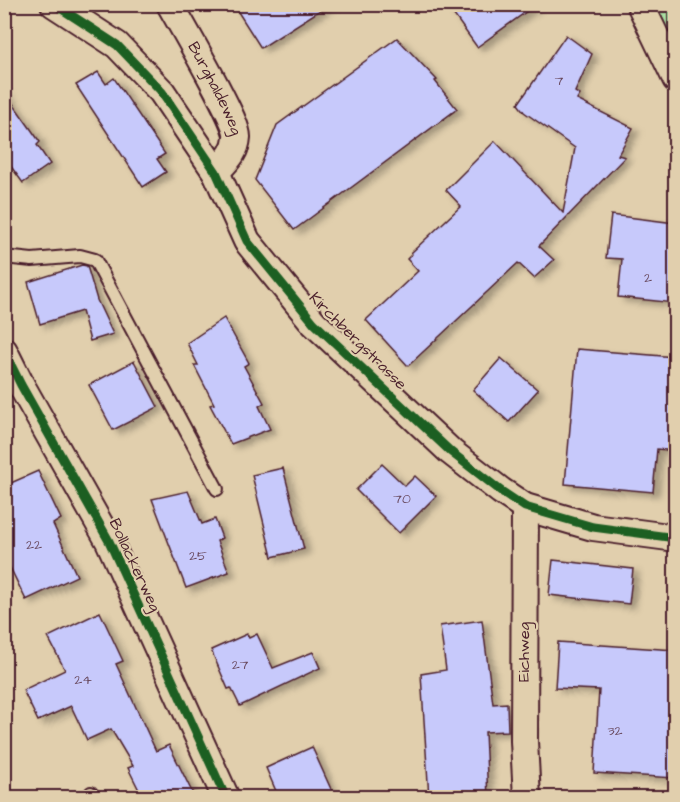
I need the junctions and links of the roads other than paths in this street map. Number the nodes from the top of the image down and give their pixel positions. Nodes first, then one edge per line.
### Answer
1 (54, 4) edge
2 (170, 4) edge
3 (640, 4) edge
4 (675, 79) edge
5 (216, 172) junction
6 (4, 257) edge
7 (4, 351) edge
8 (217, 489) dead end
9 (525, 507) junction
10 (675, 538) edge
11 (226, 798) edge
12 (527, 798) edge

1 - 5 street, Kirchbergstrasse
2 - 5 street, Burghaldeweg
3 - 4 street
5 - 9 street, Kirchbergstrasse
6 - 8 lane
7 - 11 street, Bollackerweg
9 - 10 street, Kirchbergstrasse
9 - 12 street, Eichweg

